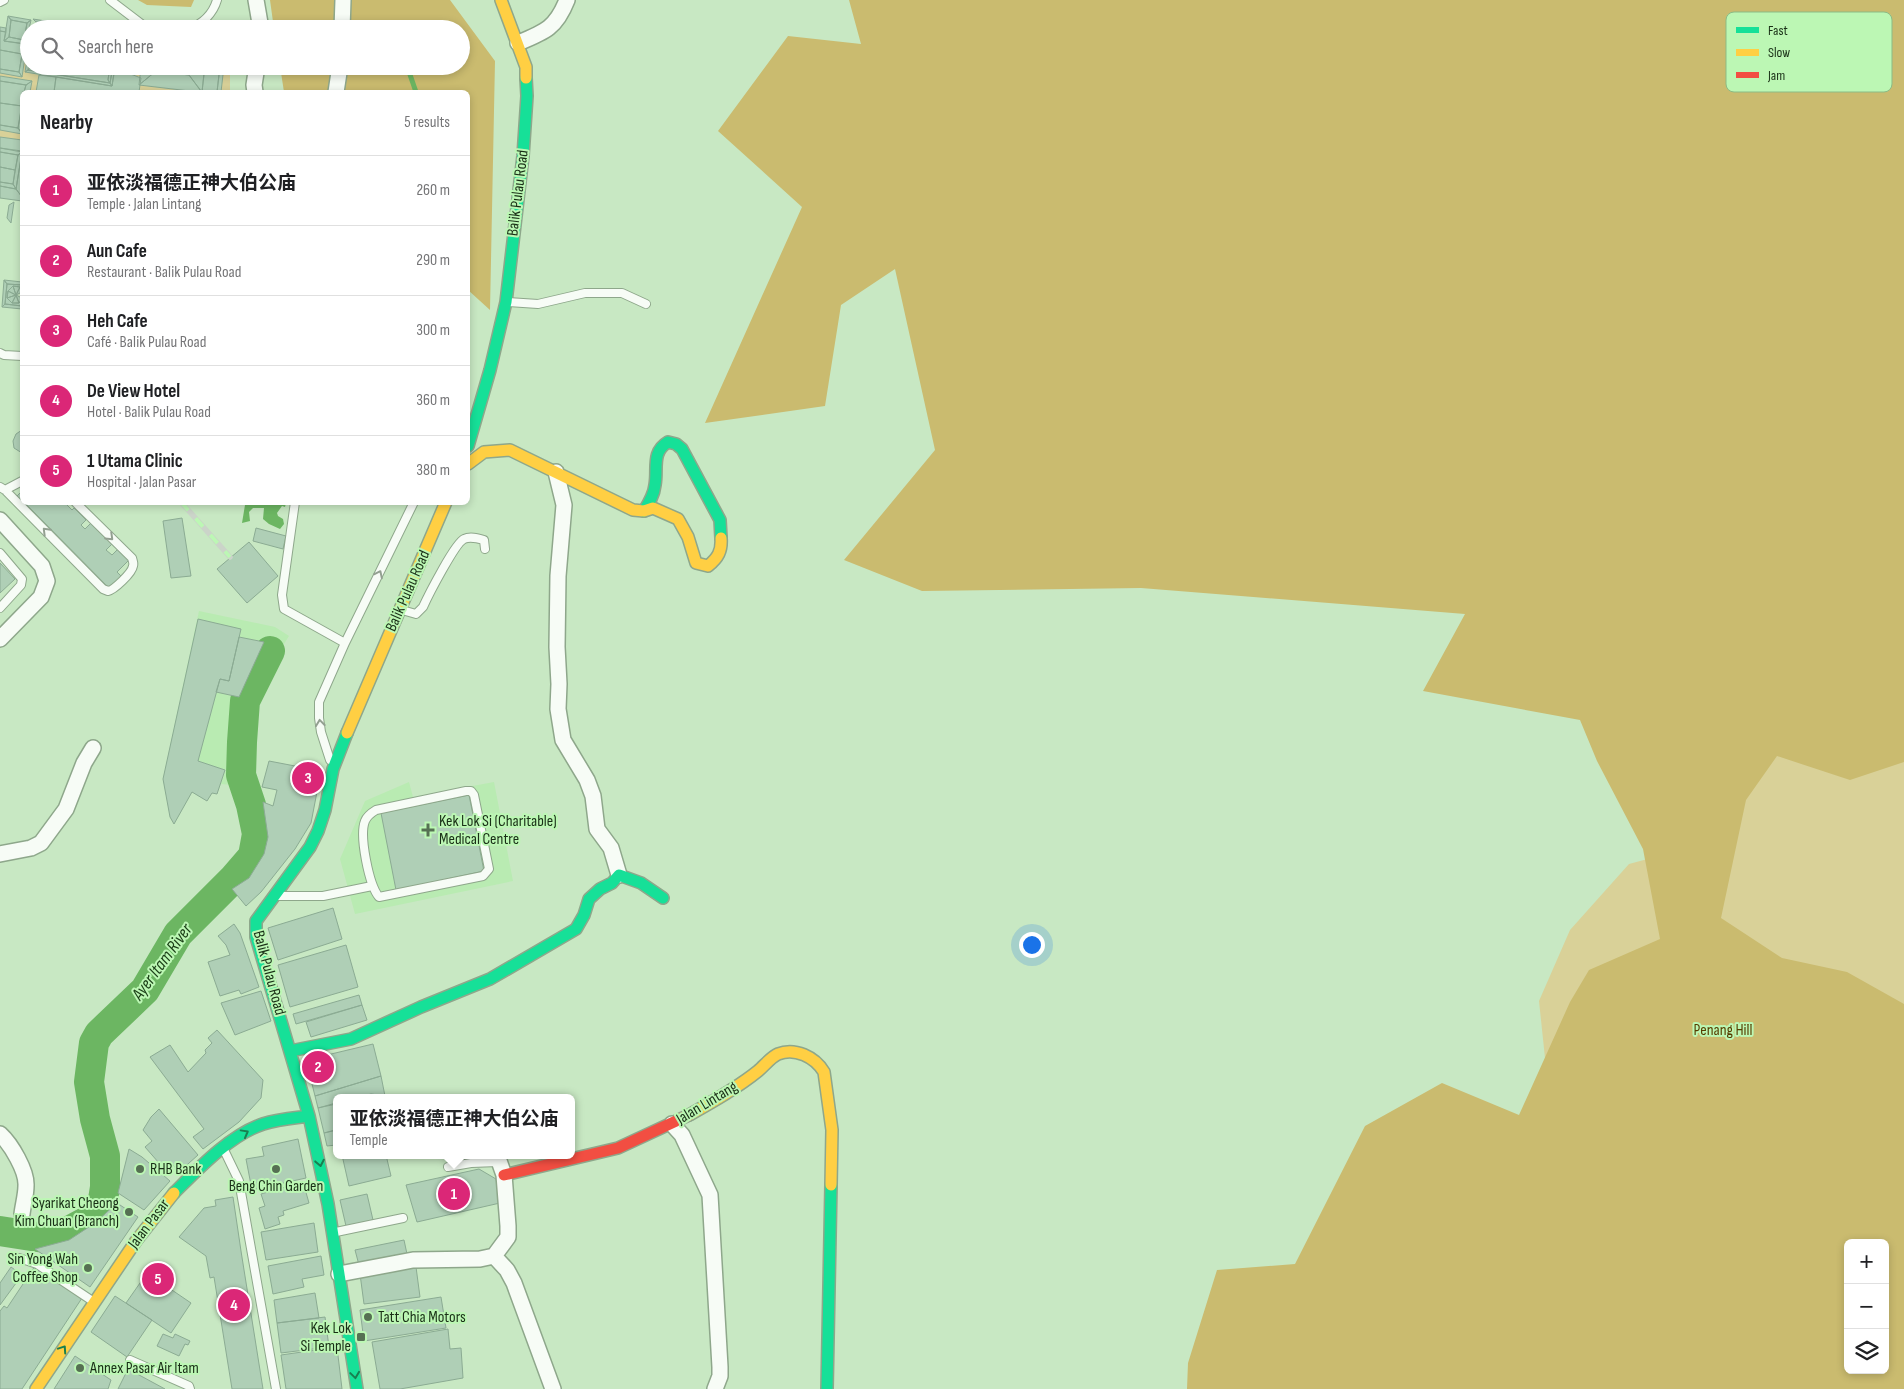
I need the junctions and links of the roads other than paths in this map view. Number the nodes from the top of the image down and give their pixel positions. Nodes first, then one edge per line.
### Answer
1 (4, 0) edge
2 (110, 0) edge
3 (217, 0) edge
4 (256, 0) edge
5 (343, 0) edge
6 (501, 0) edge
7 (568, 0) edge
8 (0, 2) edge
9 (136, 20) edge
10 (204, 20) edge
11 (259, 20) edge
12 (342, 20) edge
13 (518, 43) junction
14 (256, 75) edge
15 (339, 75) edge
16 (255, 90) edge
17 (336, 90) edge
18 (506, 302) junction
19 (646, 304) dead end
20 (0, 353) edge
21 (20, 356) edge
22 (470, 439) edge
23 (470, 462) edge
24 (556, 472) junction
25 (20, 482) edge
26 (3, 488) edge
27 (20, 505) edge
28 (20, 505) edge
29 (78, 505) edge
30 (295, 505) edge
31 (413, 505) edge
32 (445, 505) edge
33 (644, 512) junction
34 (0, 520) edge
35 (485, 549) dead end
36 (0, 553) edge
37 (0, 608) edge
38 (400, 609) junction
39 (1, 636) edge
40 (345, 643) junction
41 (93, 748) dead end
42 (333, 769) junction
43 (0, 854) edge
44 (619, 875) junction
45 (372, 886) junction
46 (273, 896) junction
47 (663, 898) dead end
48 (290, 1051) junction
49 (309, 1116) junction
50 (672, 1124) junction
51 (0, 1134) edge
52 (223, 1148) junction
53 (575, 1154) edge
54 (537, 1159) edge
55 (500, 1164) edge
56 (448, 1167) dead end
57 (22, 1214) dead end
58 (403, 1218) dead end
59 (332, 1233) junction
60 (494, 1256) junction
61 (19, 1258) dead end
62 (339, 1274) junction
63 (95, 1302) junction
64 (130, 1360) dead end
65 (36, 1389) edge
66 (190, 1389) edge
67 (276, 1389) edge
68 (357, 1389) edge
69 (553, 1389) edge
70 (716, 1389) edge
71 (827, 1389) edge

1 - 8 lane
2 - 9 lane
3 - 10 lane
4 - 11 street
5 - 12 street
6 - 13 street, Balik Pulau Road
7 - 13 street
13 - 18 street, Balik Pulau Road
14 - 16 street
15 - 17 street
18 - 19 lane
18 - 22 street, Balik Pulau Road
20 - 21 lane
23 - 24 street
24 - 33 street
24 - 44 street
25 - 26 lane
28 -> 26 lane
29 -> 27 lane
30 - 40 lane
40 -> 31 lane
32 - 38 street, Balik Pulau Road
33 - 33 street
34 - 39 street
35 - 38 lane
36 - 37 lane
38 - 42 street, Balik Pulau Road
42 -> 40 lane
41 - 43 street
42 - 46 street, Balik Pulau Road
44 - 47 street
44 - 48 street
45 - 45 lane
45 - 46 lane
46 - 48 street, Balik Pulau Road
48 - 49 street, Balik Pulau Road
52 -> 49 street, Jalan Pasar
49 -> 59 street, Balik Pulau Road
50 - 53 street, Jalan Lintang
50 - 70 street
50 - 71 street, Jalan Lintang
51 - 57 street
52 - 63 street, Jalan Pasar
52 - 67 lane
54 - 55 street, Jalan Lintang
55 - 56 lane
55 - 60 street
58 - 59 lane
59 - 62 street, Balik Pulau Road
60 - 62 street
60 - 69 street
61 - 63 lane
62 -> 68 street, Balik Pulau Road
65 -> 63 street, Jalan Pasar
64 - 66 lane

